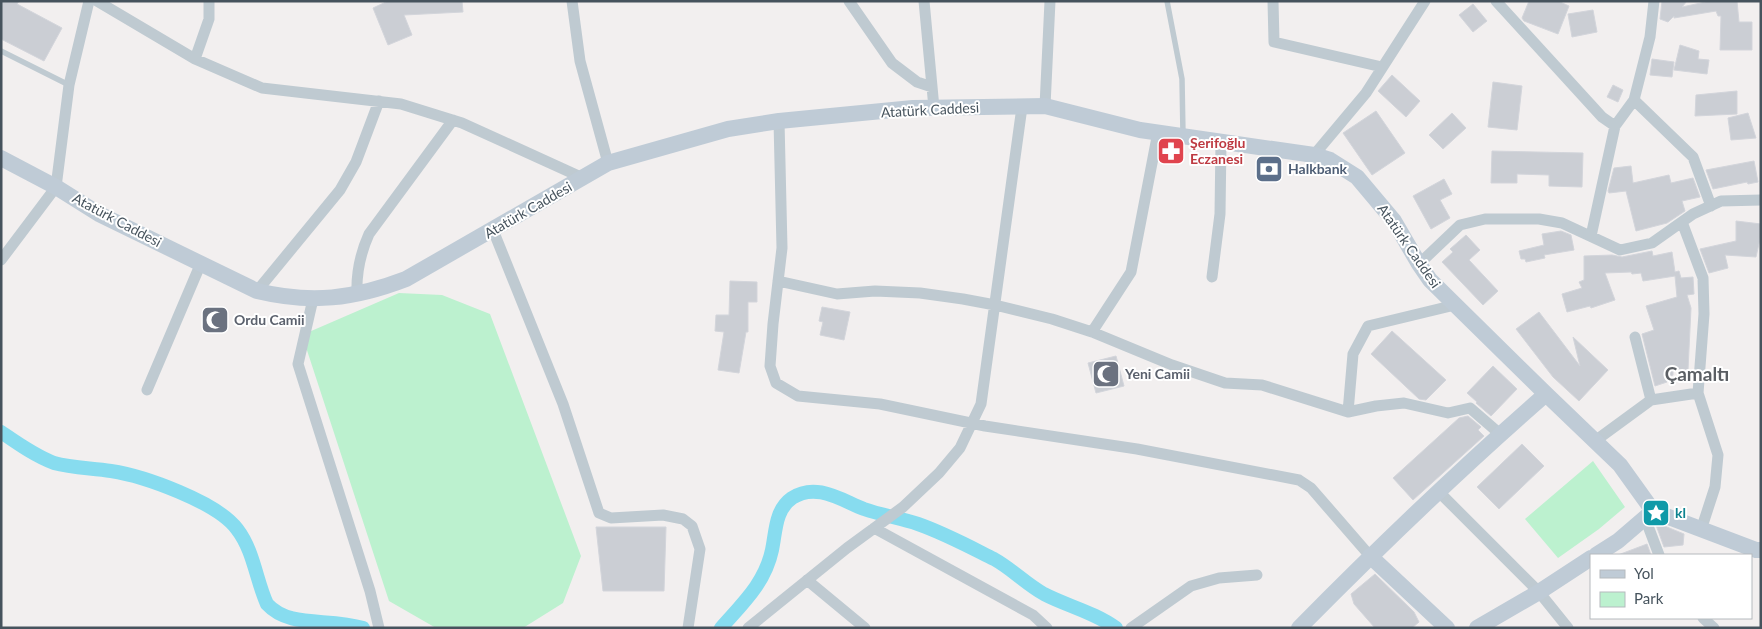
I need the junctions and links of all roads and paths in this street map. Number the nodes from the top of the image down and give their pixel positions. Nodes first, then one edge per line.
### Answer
1 (89, 1) edge
2 (97, 1) edge
3 (210, 1) edge
4 (572, 1) edge
5 (849, 1) edge
6 (924, 1) edge
7 (1050, 1) edge
8 (1168, 1) edge
9 (1273, 1) edge
10 (1425, 1) edge
11 (1496, 1) edge
12 (1654, 1) edge
13 (1, 51) edge
14 (195, 59) junction
15 (1382, 67) junction
16 (69, 85) junction
17 (932, 87) junction
18 (1634, 100) junction
19 (379, 101) junction
20 (1045, 106) junction
21 (1022, 107) junction
22 (934, 108) junction
23 (453, 120) junction
24 (779, 122) junction
25 (1615, 126) junction
26 (1158, 132) junction
27 (1183, 136) junction
28 (1221, 142) junction
29 (1314, 155) junction
30 (1, 158) edge
31 (608, 163) junction
32 (583, 178) junction
33 (56, 187) junction
34 (1761, 200) edge
35 (1711, 206) junction
36 (1682, 222) junction
37 (493, 230) junction
38 (1591, 236) junction
39 (1, 260) edge
40 (200, 263) junction
41 (1419, 264) junction
42 (1212, 277) dead end
43 (778, 281) junction
44 (257, 290) junction
45 (358, 295) junction
46 (313, 299) junction
47 (1455, 304) junction
48 (994, 305) junction
49 (1092, 332) junction
50 (1635, 337) dead end
51 (147, 390) dead end
52 (1698, 393) junction
53 (1546, 394) junction
54 (1651, 400) junction
55 (1348, 412) junction
56 (973, 423) junction
57 (1500, 434) junction
58 (1595, 441) junction
59 (1438, 491) junction
60 (1649, 514) junction
61 (879, 525) junction
62 (1701, 530) junction
63 (1761, 550) edge
64 (1598, 554) edge
65 (1659, 554) edge
66 (1370, 556) junction
67 (1590, 559) edge
68 (1257, 575) dead end
69 (807, 580) junction
70 (1539, 592) junction
71 (1703, 619) edge
72 (1134, 626) edge
73 (379, 628) edge
74 (688, 628) edge
75 (748, 628) edge
76 (865, 628) edge
77 (1046, 628) edge
78 (1299, 628) edge
79 (1447, 628) edge
80 (1477, 628) edge
81 (1568, 628) edge
82 (1714, 628) edge

1 - 16 street
2 - 14 street
3 - 14 street
4 - 31 street
5 - 17 street
6 - 17 street
7 - 20 street
8 - 27 lane
9 - 15 street
10 - 15 street
11 - 25 street
12 - 18 street
13 - 16 lane
14 - 19 street
15 - 29 street
16 - 33 street
17 - 22 street
18 - 25 street
18 - 35 street
19 - 23 street
19 - 44 street
20 - 21 main road, Atatürk Caddesi
20 - 26 main road, Atatürk Caddesi
21 - 22 main road, Atatürk Caddesi
21 - 48 street
22 - 24 main road, Atatürk Caddesi
23 - 32 street
23 - 45 street
24 - 31 main road, Atatürk Caddesi
24 - 43 street
25 - 38 street
26 - 27 main road, Atatürk Caddesi
26 - 49 street
27 - 28 main road, Atatürk Caddesi
28 - 29 main road, Atatürk Caddesi
28 - 42 street
29 - 41 main road, Atatürk Caddesi
30 - 33 main road, Atatürk Caddesi
31 - 32 main road, Atatürk Caddesi
32 - 37 main road, Atatürk Caddesi
33 - 39 street
33 - 40 main road, Atatürk Caddesi
34 - 35 street
35 - 36 street
36 - 38 street
36 - 52 street
37 - 45 main road, Atatürk Caddesi
37 - 74 street
38 - 41 street
40 - 44 main road, Atatürk Caddesi
40 - 51 street
41 - 47 main road, Atatürk Caddesi
43 - 48 street
43 - 56 street
44 - 46 main road, Atatürk Caddesi
45 - 46 main road, Atatürk Caddesi
46 - 73 street
47 - 53 main road, Atatürk Caddesi
47 - 55 street
48 - 49 street
48 - 56 street
49 - 55 street
50 - 54 street
52 - 54 street
52 - 62 street
53 - 57 main road
53 - 58 main road, Atatürk Caddesi
54 - 58 street
55 - 57 street
56 - 61 street
56 - 66 street
57 - 59 main road
58 - 60 main road, Atatürk Caddesi
59 - 66 main road
59 - 70 street
60 - 62 main road
60 - 64 main road
60 - 65 street
61 - 69 street
61 - 77 street
62 - 63 main road
66 - 78 main road
66 - 79 main road
67 - 70 main road
68 - 72 street
69 - 75 street
69 - 76 street
70 - 80 main road
70 - 81 street
71 - 82 street

